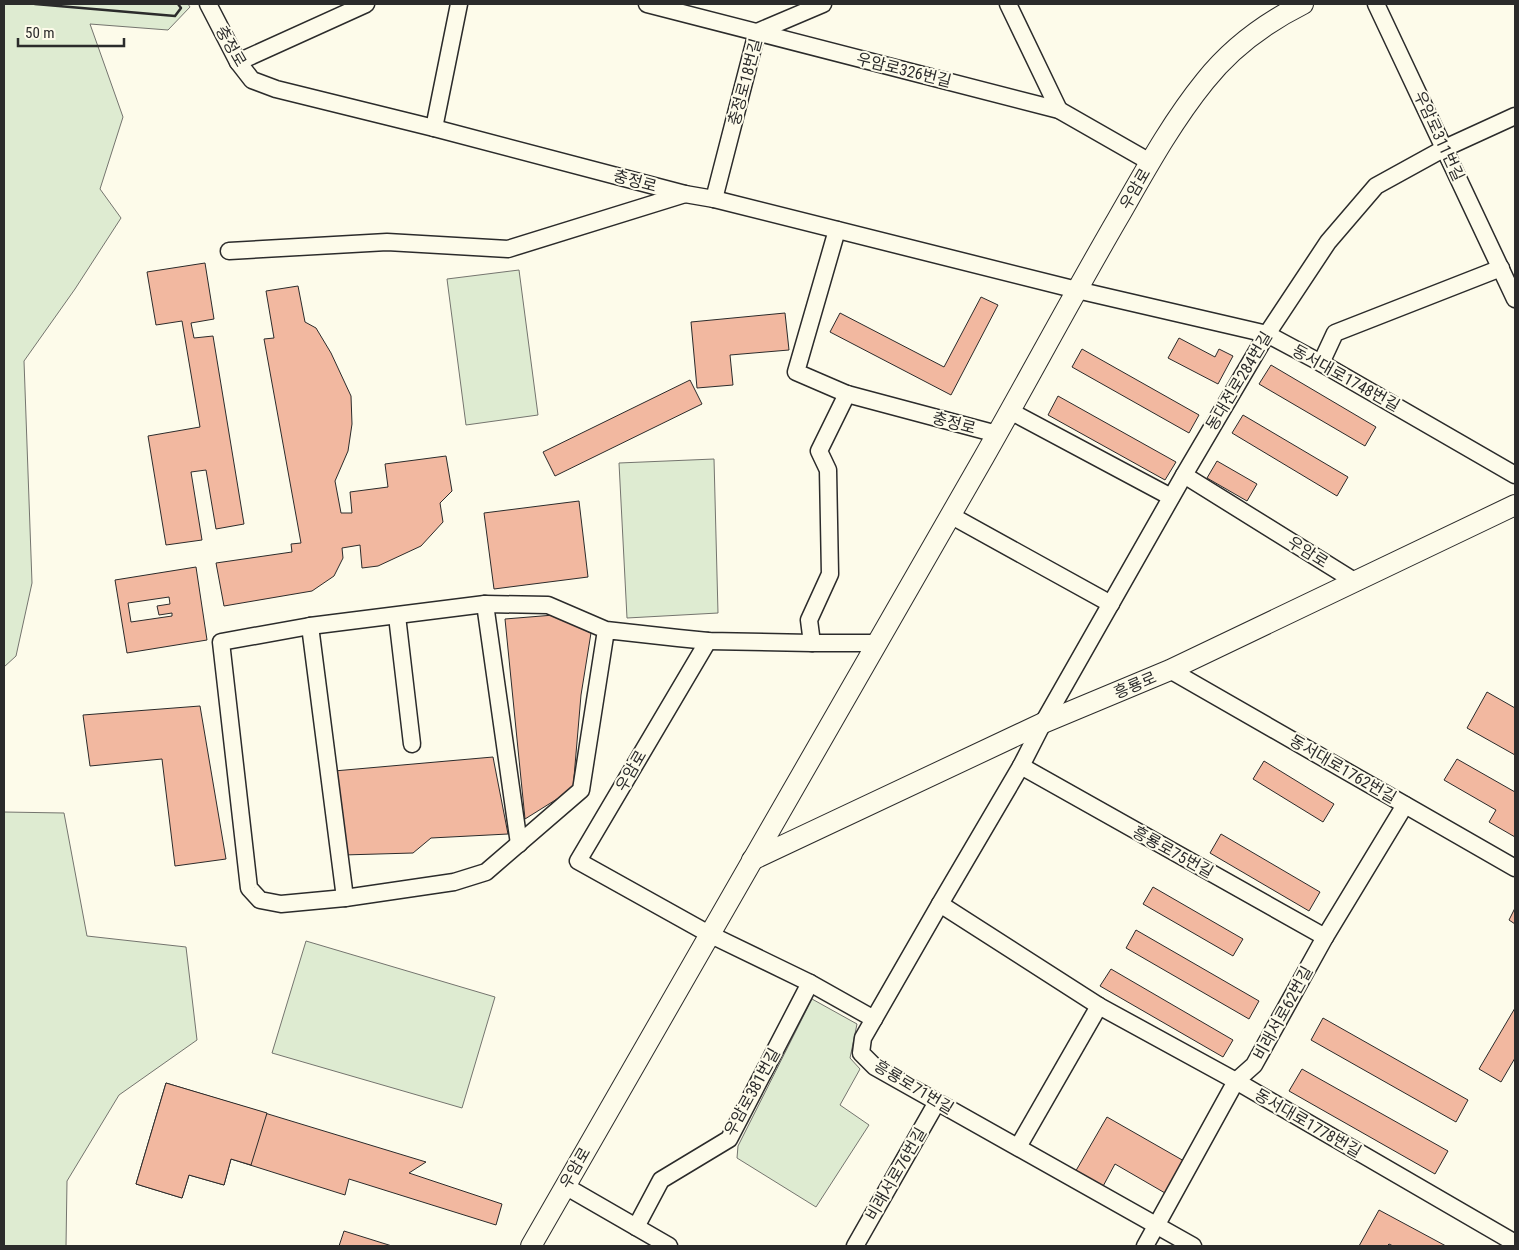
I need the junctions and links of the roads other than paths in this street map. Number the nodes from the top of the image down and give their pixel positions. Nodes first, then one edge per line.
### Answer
1 (208, 4) edge
2 (366, 4) edge
3 (459, 4) edge
4 (647, 4) edge
5 (823, 4) edge
6 (1008, 4) edge
7 (1303, 4) edge
8 (1376, 4) edge
9 (757, 32) junction
10 (238, 62) junction
11 (1059, 110) junction
12 (1515, 116) edge
13 (434, 128) junction
14 (1445, 148) junction
15 (1150, 162) junction
16 (685, 194) junction
17 (714, 199) junction
18 (837, 230) junction
19 (229, 251) dead end
20 (1501, 268) junction
21 (1076, 290) junction
22 (1515, 299) edge
23 (1267, 334) junction
24 (1321, 363) junction
25 (847, 394) junction
26 (1010, 411) junction
27 (997, 434) junction
28 (1184, 475) junction
29 (1515, 475) edge
30 (1172, 497) junction
31 (1515, 505) edge
32 (950, 515) junction
33 (1356, 582) junction
34 (485, 604) junction
35 (1112, 604) junction
36 (398, 616) junction
37 (310, 626) junction
38 (606, 630) junction
39 (708, 640) junction
40 (812, 643) junction
41 (877, 643) junction
42 (1170, 670) junction
43 (1043, 723) junction
44 (412, 744) dead end
45 (1022, 766) junction
46 (1405, 805) junction
47 (519, 844) junction
48 (752, 860) junction
49 (1515, 868) edge
50 (346, 898) junction
51 (940, 904) junction
52 (709, 934) junction
53 (1326, 938) junction
54 (810, 983) junction
55 (1100, 1006) junction
56 (874, 1019) junction
57 (1236, 1082) junction
58 (937, 1102) junction
59 (1018, 1147) junction
60 (565, 1186) junction
61 (1156, 1226) junction
62 (636, 1227) junction
63 (1515, 1243) edge
64 (530, 1246) edge
65 (669, 1246) edge
66 (855, 1246) edge
67 (1145, 1246) edge
68 (1193, 1246) edge

1 - 10 street, 충정로
2 - 10 street
3 - 13 street
4 - 9 street, 우암로326번길
5 - 9 street, 충정로18번길
6 - 11 street
7 - 15 main road, 우암로
8 - 14 street, 우암로311번길
9 - 11 street, 우암로326번길
9 - 17 street, 충정로18번길
10 - 13 street, 충정로
11 - 15 street, 우암로326번길
12 - 14 street, 동대전로284번길
13 - 16 street, 충정로
14 - 20 street, 우암로311번길
14 - 23 street, 동대전로284번길
15 - 21 main road, 우암로
16 - 17 street, 충정로
16 - 19 street
17 - 18 street, 충정로
18 - 21 street, 충정로
18 - 25 street, 충정로
20 - 22 street, 우암로311번길
20 - 24 street
21 - 23 street, 동서대로1748번길
21 - 26 main road, 우암로
23 - 24 street, 동서대로1748번길
23 - 28 street, 동대전로284번길
24 - 29 street, 동서대로1748번길
25 - 27 street, 충정로
25 - 40 street
26 - 27 main road, 우암로
26 - 30 street
27 - 32 main road, 우암로
28 - 30 street, 동대전로284번길
28 - 33 street, 우암로
30 - 35 street, 동대전로284번길
31 - 33 main road, 흥룡로
32 - 35 street
32 - 41 main road, 우암로
33 - 42 main road, 흥룡로
34 - 36 street
34 - 38 street
34 - 47 street
35 - 43 street, 동대전로284번길
36 - 37 street
36 - 44 street
37 - 50 street
37 - 50 street
38 - 39 street
38 - 47 street
39 - 40 street
39 - 52 street, 우암로
40 - 41 street
41 - 48 main road, 우암로
42 - 43 main road, 흥룡로
42 - 46 street, 동서대로1762번길
43 - 45 street, 흥룡로71번길
43 - 48 main road, 흥룡로
45 - 51 street, 흥룡로71번길
45 - 53 street, 흥룡로75번길
46 - 49 street, 동서대로1762번길
46 - 53 street, 비래서로62번길
47 - 50 street
48 - 52 main road, 우암로
51 - 55 street, 동서대로1778번길
51 - 56 street, 흥룡로71번길
52 - 54 street, 우암로
52 - 60 main road, 우암로
53 - 57 street, 비래서로62번길
54 - 56 street, 우암로
54 - 62 street, 우암로381번길
55 - 57 street, 동서대로1778번길
55 - 59 street
56 - 58 street, 흥룡로71번길
57 - 61 street, 비래서로62번길
57 - 63 street, 동서대로1778번길
58 - 59 street, 흥룡로71번길
58 - 66 street, 비래서로76번길
59 - 61 street, 흥룡로71번길
60 - 62 street
60 - 64 main road, 우암로
61 - 67 street, 비래서로62번길
61 - 68 street, 흥룡로71번길
62 - 65 street

